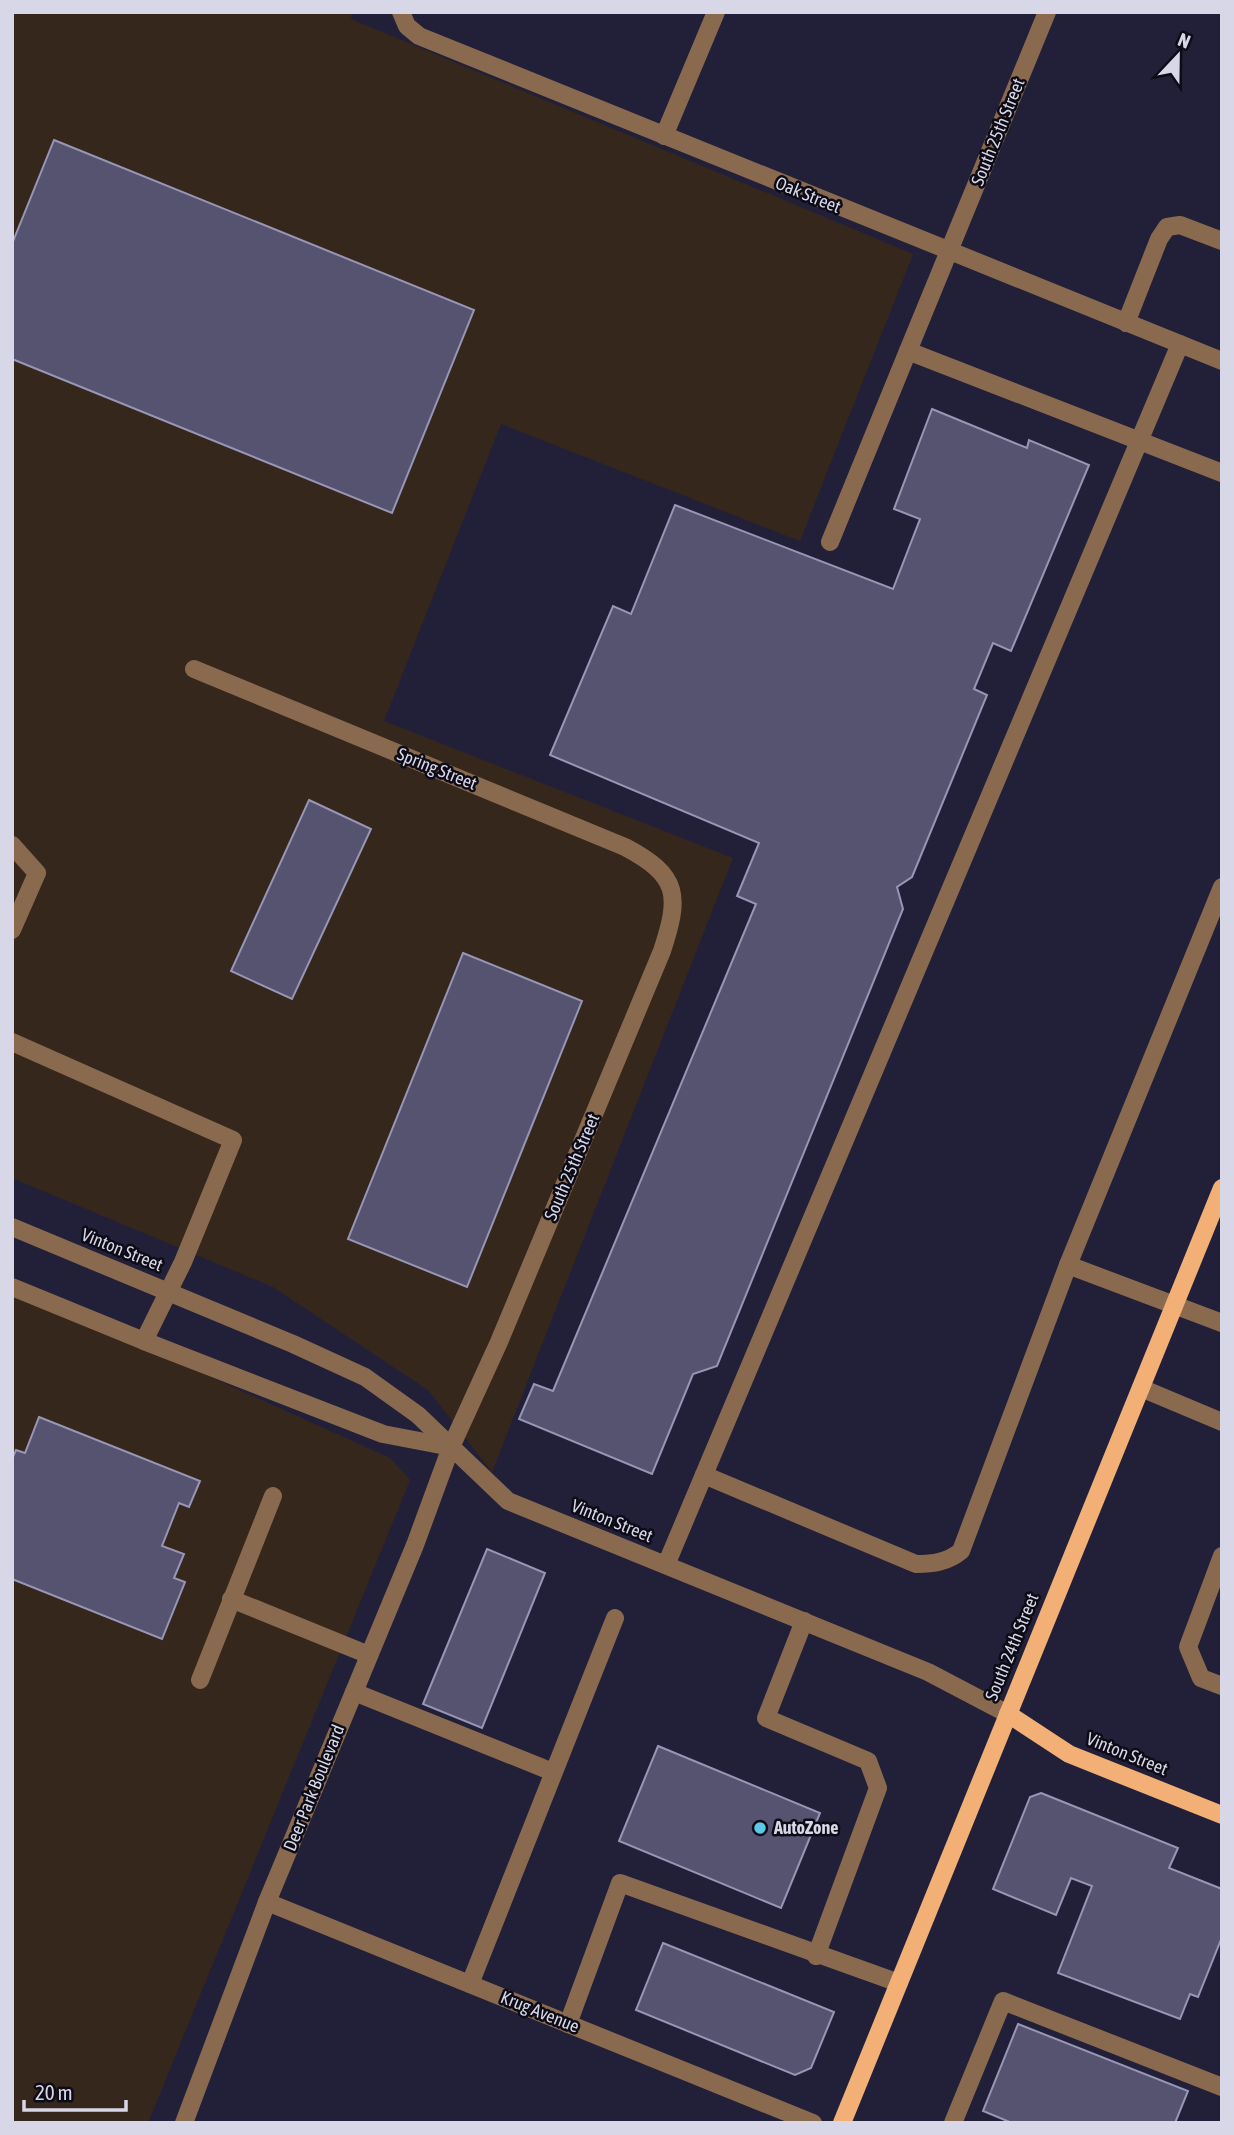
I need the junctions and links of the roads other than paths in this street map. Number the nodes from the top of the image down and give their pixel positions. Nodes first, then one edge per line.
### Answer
1 (716, 12) edge
2 (1047, 12) edge
3 (402, 15) edge
4 (664, 136) junction
5 (1222, 241) edge
6 (950, 252) junction
7 (1126, 323) junction
8 (1180, 344) junction
9 (908, 351) junction
10 (1222, 361) edge
11 (1140, 440) junction
12 (1222, 473) edge
13 (830, 542) dead end
14 (194, 669) dead end
15 (12, 845) edge
16 (670, 883) joint
17 (1222, 887) edge
18 (12, 930) edge
19 (12, 1042) edge
20 (1222, 1188) edge
21 (12, 1227) edge
22 (1068, 1265) junction
23 (12, 1287) edge
24 (169, 1292) junction
25 (1175, 1303) junction
26 (1222, 1322) edge
27 (144, 1341) junction
28 (1141, 1388) junction
29 (1222, 1422) edge
30 (451, 1447) junction
31 (704, 1475) junction
32 (273, 1496) dead end
33 (1222, 1556) edge
34 (666, 1566) junction
35 (231, 1599) junction
36 (615, 1618) dead end
37 (804, 1621) junction
38 (369, 1655) junction
39 (200, 1679) dead end
40 (1222, 1686) edge
41 (354, 1692) junction
42 (1008, 1714) junction
43 (553, 1772) junction
44 (1222, 1815) edge
45 (267, 1902) junction
46 (816, 1956) junction
47 (899, 1983) junction
48 (471, 1984) junction
49 (568, 2024) junction
50 (1222, 2087) edge
51 (191, 2121) edge
52 (813, 2123) edge
53 (842, 2123) edge
54 (953, 2123) edge

1 - 4 street
2 - 6 street, South 25th Street
3 - 4 street, Oak Street
4 - 6 street, Oak Street
5 - 7 street
6 - 7 street, Oak Street
6 - 9 street, South 25th Street
7 - 8 street, Oak Street
8 - 10 street, Oak Street
8 - 11 street
9 - 11 street
9 - 13 street, South 25th Street
11 - 12 street
11 - 31 street
14 - 16 street, Spring Street
15 - 18 street
16 - 30 street, South 25th Street
17 - 22 street
19 - 24 street
20 - 25 main road, South 24th Street
21 - 24 street, Vinton Street
22 - 25 street
22 - 31 street
23 - 27 street
24 - 27 street
24 - 30 street, Vinton Street
25 - 26 street
25 - 28 main road, South 24th Street
27 - 30 street
28 - 29 street
28 - 42 main road, South 24th Street
30 - 34 street, Vinton Street
30 - 38 street, Deer Park Boulevard
31 - 34 street
32 - 35 street
33 - 40 street
34 - 37 street, Vinton Street
35 - 38 street
35 - 39 street
36 - 43 street
37 - 42 street, Vinton Street
37 - 46 street
38 - 41 street, Deer Park Boulevard
41 - 43 street
41 - 45 street, Deer Park Boulevard
42 - 44 main road, Vinton Street
42 - 47 main road, South 24th Street
43 - 48 street
45 - 48 street, Krug Avenue
45 - 51 street, Deer Park Boulevard
46 - 47 street
46 - 49 street
47 - 53 main road, South 24th Street
48 - 49 street, Krug Avenue
49 - 52 street, Krug Avenue
50 - 54 street

